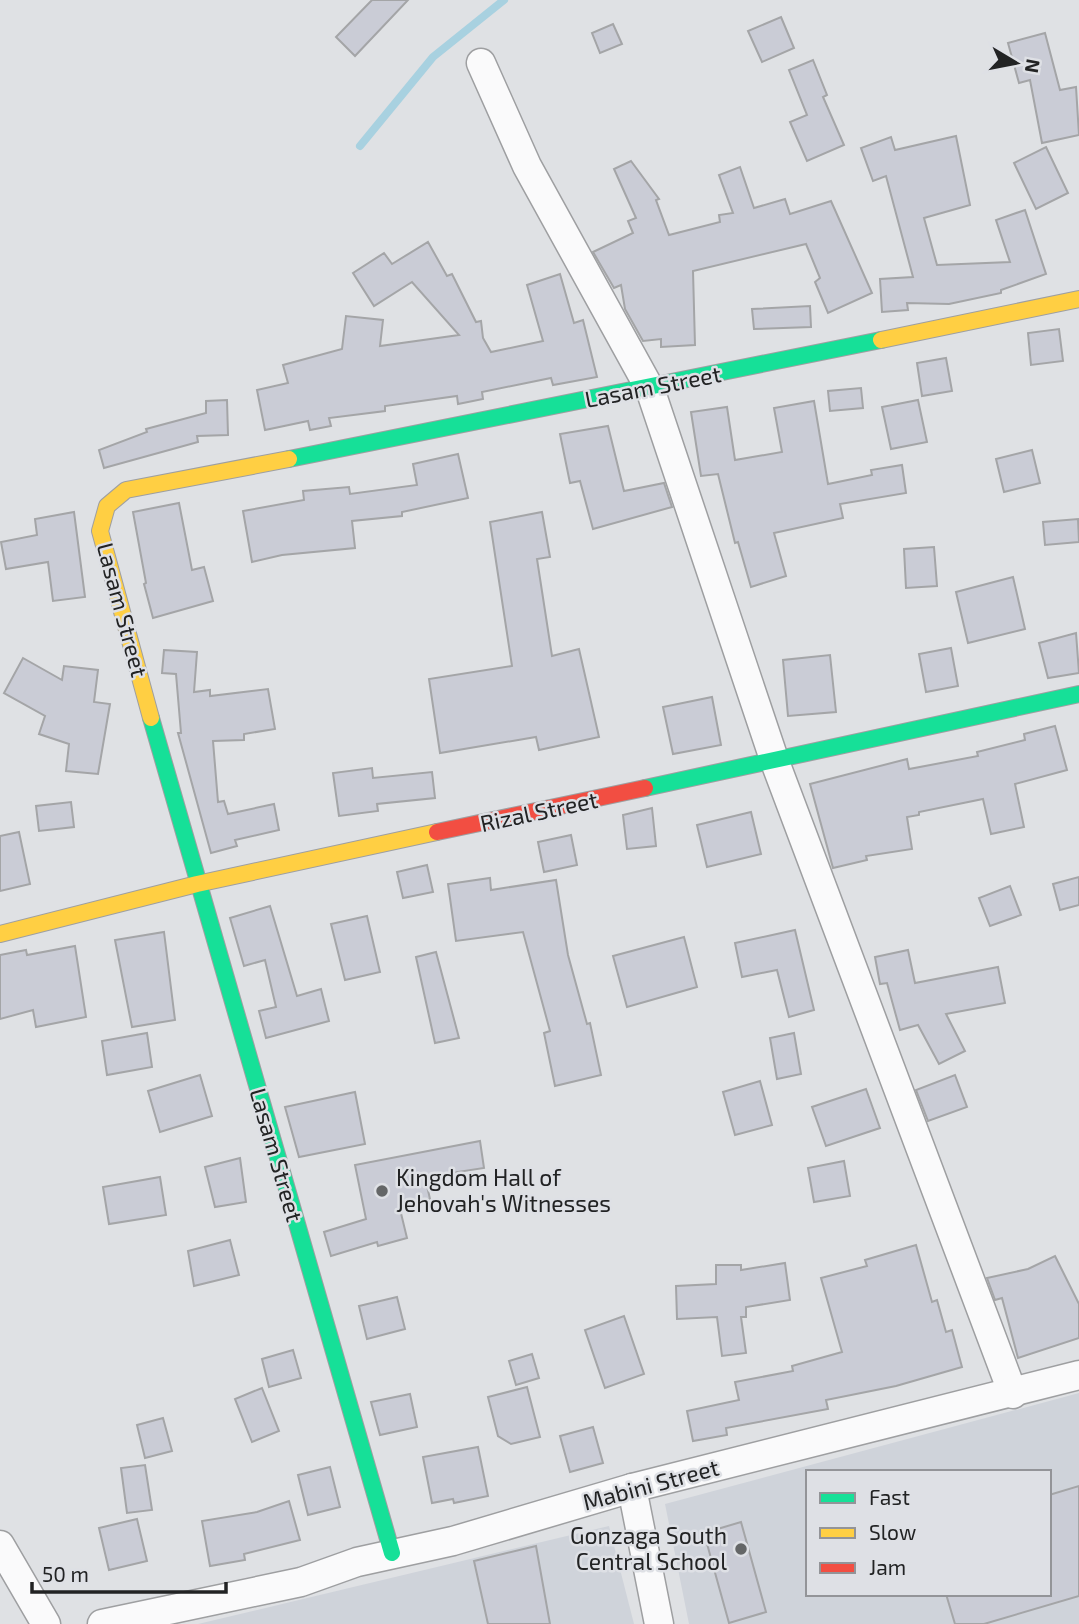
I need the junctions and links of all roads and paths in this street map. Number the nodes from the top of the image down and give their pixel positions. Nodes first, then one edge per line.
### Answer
1 (481, 63) dead end
2 (1079, 299) edge
3 (650, 388) junction
4 (1079, 694) edge
5 (775, 762) junction
6 (197, 884) junction
7 (0, 934) edge
8 (1079, 1375) edge
9 (1013, 1394) junction
10 (632, 1488) junction
11 (0, 1545) edge
12 (392, 1552) junction
13 (46, 1624) edge
14 (102, 1624) edge
15 (659, 1624) edge

1 - 3 street
2 - 3 street, Lasam Street
3 - 5 street
3 - 6 street, Lasam Street
4 - 5 street, Rizal Street
5 - 6 street, Rizal Street
5 - 9 street
6 - 7 street, Rizal Street
6 - 12 street, Lasam Street
8 - 9 street, Mabini Street
9 - 10 street, Mabini Street
10 - 12 street, Mabini Street
10 - 15 street
11 - 13 street
12 - 14 street, Mabini Street

